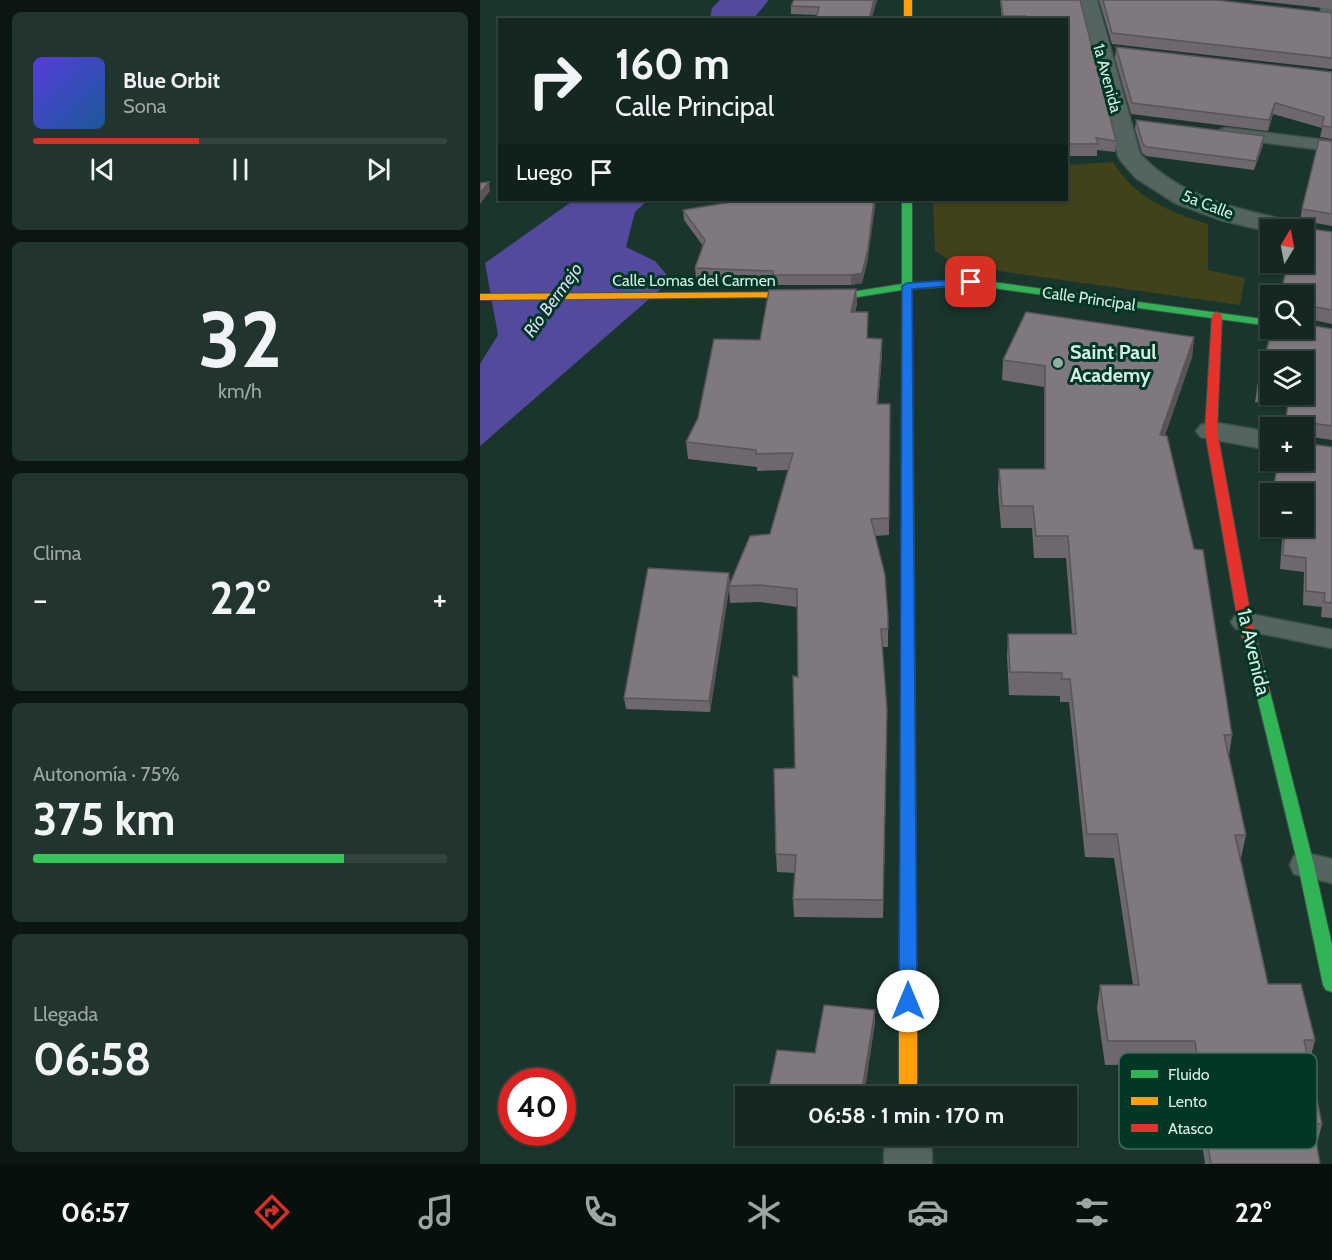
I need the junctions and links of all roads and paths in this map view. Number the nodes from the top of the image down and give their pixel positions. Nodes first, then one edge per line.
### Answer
1 (908, 0) edge
2 (1088, 0) edge
3 (1332, 0) edge
4 (1324, 15) edge
5 (908, 18) edge
6 (1100, 50) junction
7 (1123, 52) edge
8 (1118, 120) junction
9 (1142, 123) edge
10 (1213, 131) edge
11 (1332, 146) edge
12 (1129, 156) joint
13 (907, 201) edge
14 (1260, 223) edge
15 (907, 286) junction
16 (480, 297) edge
17 (1217, 315) junction
18 (1260, 321) edge
19 (1211, 431) junction
20 (1260, 439) edge
21 (1245, 622) junction
22 (1332, 639) edge
23 (1319, 868) edge
24 (1332, 985) edge
25 (908, 1086) edge
26 (908, 1146) edge
27 (908, 1164) edge

1 - 5 street
2 - 6 street, 1a Avenida
3 - 4 lane
6 - 7 lane
6 - 8 street, 1a Avenida
8 - 9 lane
8 - 12 street, 1a Avenida
10 - 11 lane
12 - 14 street, 5a Calle
13 - 15 street
15 - 16 street, Calle Lomas del Carmen
15 - 17 street, Calle Principal
15 - 25 street
17 - 18 street, Calle Principal
17 - 19 street, 1a Avenida
19 - 20 street
19 - 21 street, 1a Avenida
21 - 22 lane
21 - 23 street, 1a Avenida
23 - 24 street, 1a Avenida
26 - 27 street

